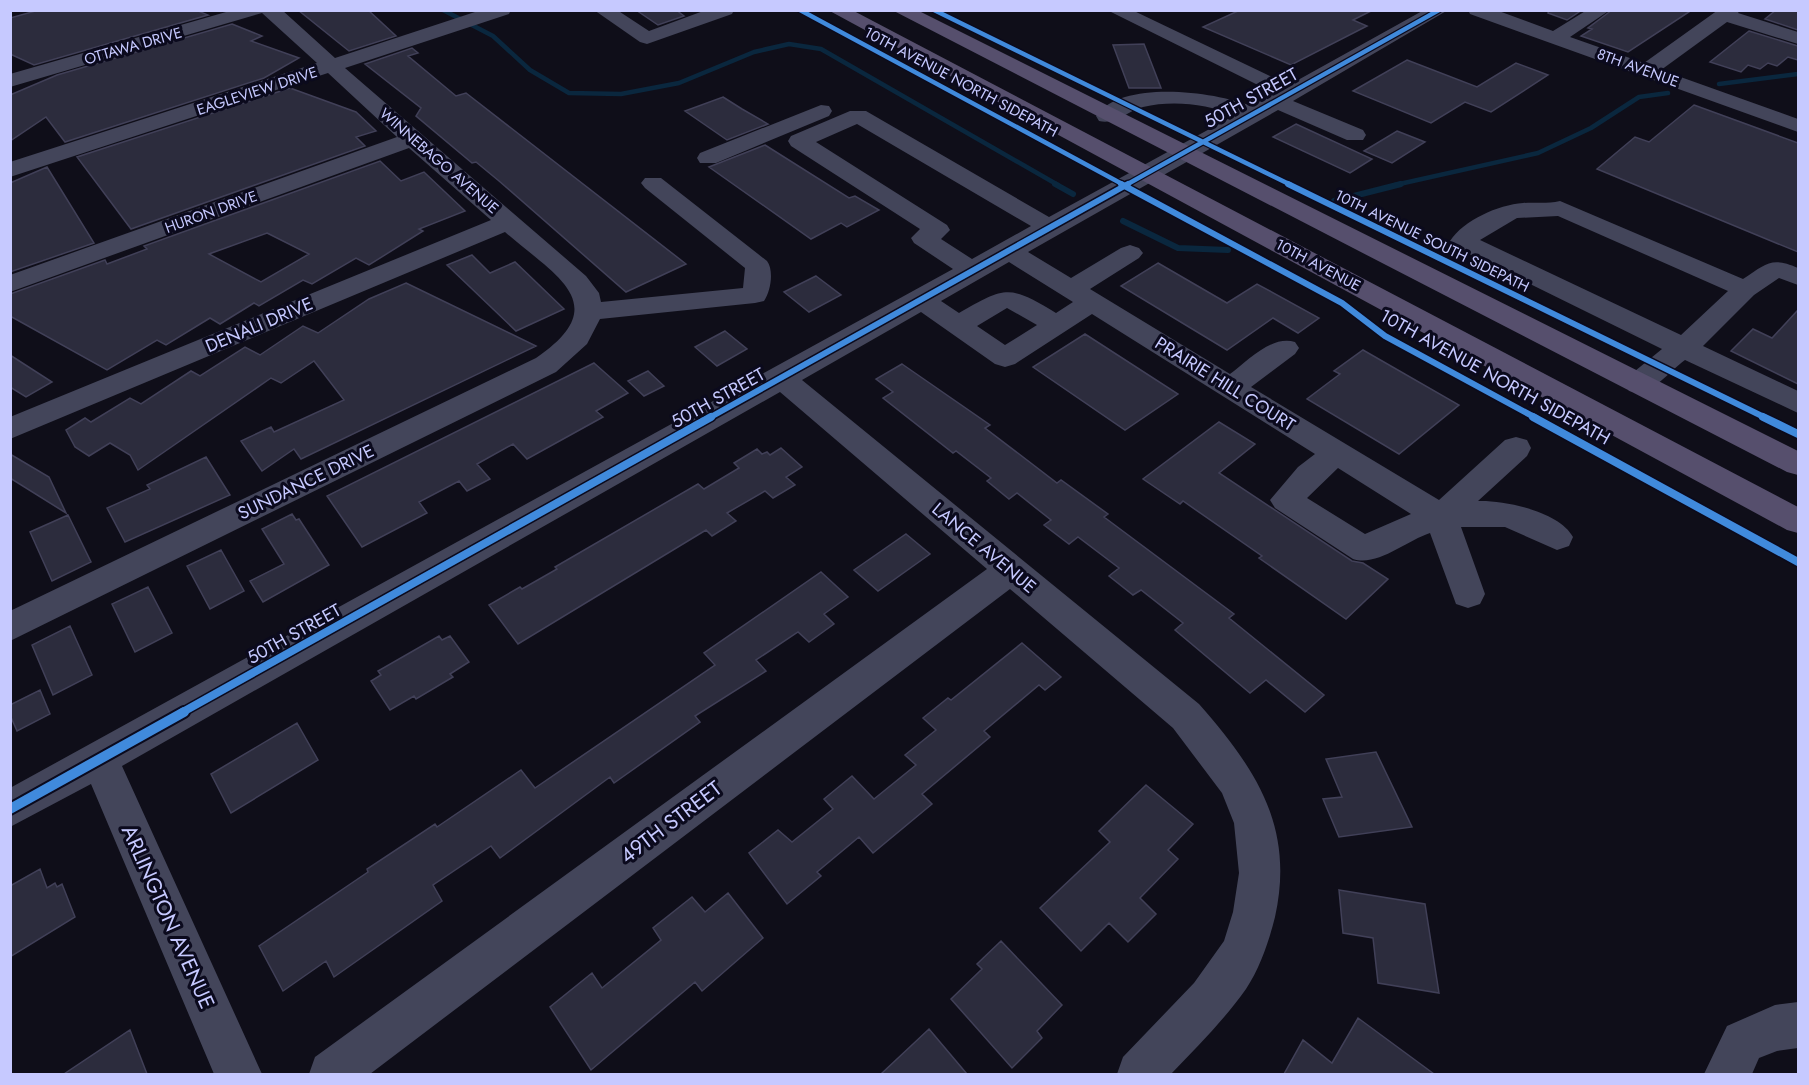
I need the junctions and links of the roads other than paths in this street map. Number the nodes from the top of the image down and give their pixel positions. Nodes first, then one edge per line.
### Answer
1 (255, 10) edge
2 (270, 10) edge
3 (502, 10) edge
4 (603, 10) edge
5 (725, 10) edge
6 (743, 10) edge
7 (837, 10) edge
8 (901, 10) edge
9 (1116, 10) edge
10 (1439, 10) edge
11 (1477, 10) edge
12 (1600, 10) edge
13 (1763, 10) edge
14 (1728, 13) edge
15 (1798, 22) edge
16 (647, 38) junction
17 (1555, 38) junction
18 (1798, 38) edge
19 (333, 66) junction
20 (1638, 68) junction
21 (1611, 80) dead end
22 (10, 81) edge
23 (1283, 97) junction
24 (1253, 114) junction
25 (858, 116) junction
26 (1107, 116) junction
27 (1798, 126) edge
28 (1355, 135) dead end
29 (412, 139) junction
30 (1181, 154) junction
31 (708, 158) dead end
32 (10, 170) edge
33 (1146, 174) junction
34 (653, 183) dead end
35 (508, 222) junction
36 (1050, 227) junction
37 (1009, 251) junction
38 (1130, 253) dead end
39 (973, 271) junction
40 (1798, 277) edge
41 (10, 284) edge
42 (1745, 289) junction
43 (1082, 296) junction
44 (922, 300) junction
45 (587, 316) junction
46 (958, 325) junction
47 (1057, 326) junction
48 (1682, 347) junction
49 (1285, 348) dead end
50 (783, 379) junction
51 (1639, 384) junction
52 (1230, 388) junction
53 (1798, 403) edge
54 (10, 429) edge
55 (1516, 447) dead end
56 (1336, 453) junction
57 (1798, 464) edge
58 (1441, 517) junction
59 (1798, 521) edge
60 (1557, 537) dead end
61 (1011, 570) junction
62 (1468, 594) dead end
63 (10, 627) edge
64 (100, 760) junction
65 (10, 809) edge
66 (1798, 1025) edge
67 (238, 1074) edge
68 (332, 1074) edge
69 (1140, 1074) edge
70 (1727, 1074) edge

1 - 22 street, OTTAWA DRIVE
2 - 19 street, WINNEBAGO AVENUE
3 - 19 street, EAGLEVIEW DRIVE
4 - 16 street
5 - 16 street
6 - 16 street
7 - 33 main road, 10TH AVENUE
8 - 26 main road
9 - 23 street
10 - 23 street, 50TH STREET
11 - 17 street, 8TH AVENUE
12 - 17 street
13 - 15 street
14 - 18 street
14 - 20 street
17 - 20 street, 8TH AVENUE
19 - 29 street, WINNEBAGO AVENUE
19 - 32 street, EAGLEVIEW DRIVE
20 - 21 street
20 - 27 street, 8TH AVENUE
23 - 24 street, 50TH STREET
23 - 28 street
24 - 26 street
24 - 30 street, 50TH STREET
25 - 31 street
25 - 36 street
25 - 39 street
26 - 30 main road
29 - 35 street, WINNEBAGO AVENUE
29 - 41 street, HURON DRIVE
30 - 33 street, 50TH STREET
30 - 51 main road
33 - 36 street, 50TH STREET
33 - 59 main road, 10TH AVENUE
34 - 45 street
35 - 45 street, WINNEBAGO AVENUE
35 - 54 street, DENALI DRIVE
36 - 37 street, 50TH STREET
37 - 39 street, 50TH STREET
37 - 43 street, PRAIRIE HILL COURT
38 - 43 street
39 - 44 street, 50TH STREET
40 - 42 street
42 - 48 street
42 - 48 street
43 - 47 street
43 - 52 street, PRAIRIE HILL COURT
44 - 46 street
44 - 50 street, 50TH STREET
45 - 63 street, SUNDANCE DRIVE
46 - 47 street
46 - 47 street
48 - 51 street
48 - 53 street
49 - 52 street
50 - 61 street, LANCE AVENUE
50 - 64 street, 50TH STREET
51 - 57 main road
52 - 56 street, PRAIRIE HILL COURT
55 - 58 street
56 - 58 street, PRAIRIE HILL COURT
56 - 58 street
58 - 60 street
58 - 62 street
61 - 68 street, 49TH STREET
61 - 69 street, LANCE AVENUE
64 - 65 street, 50TH STREET
64 - 67 street, ARLINGTON AVENUE
66 - 70 street

